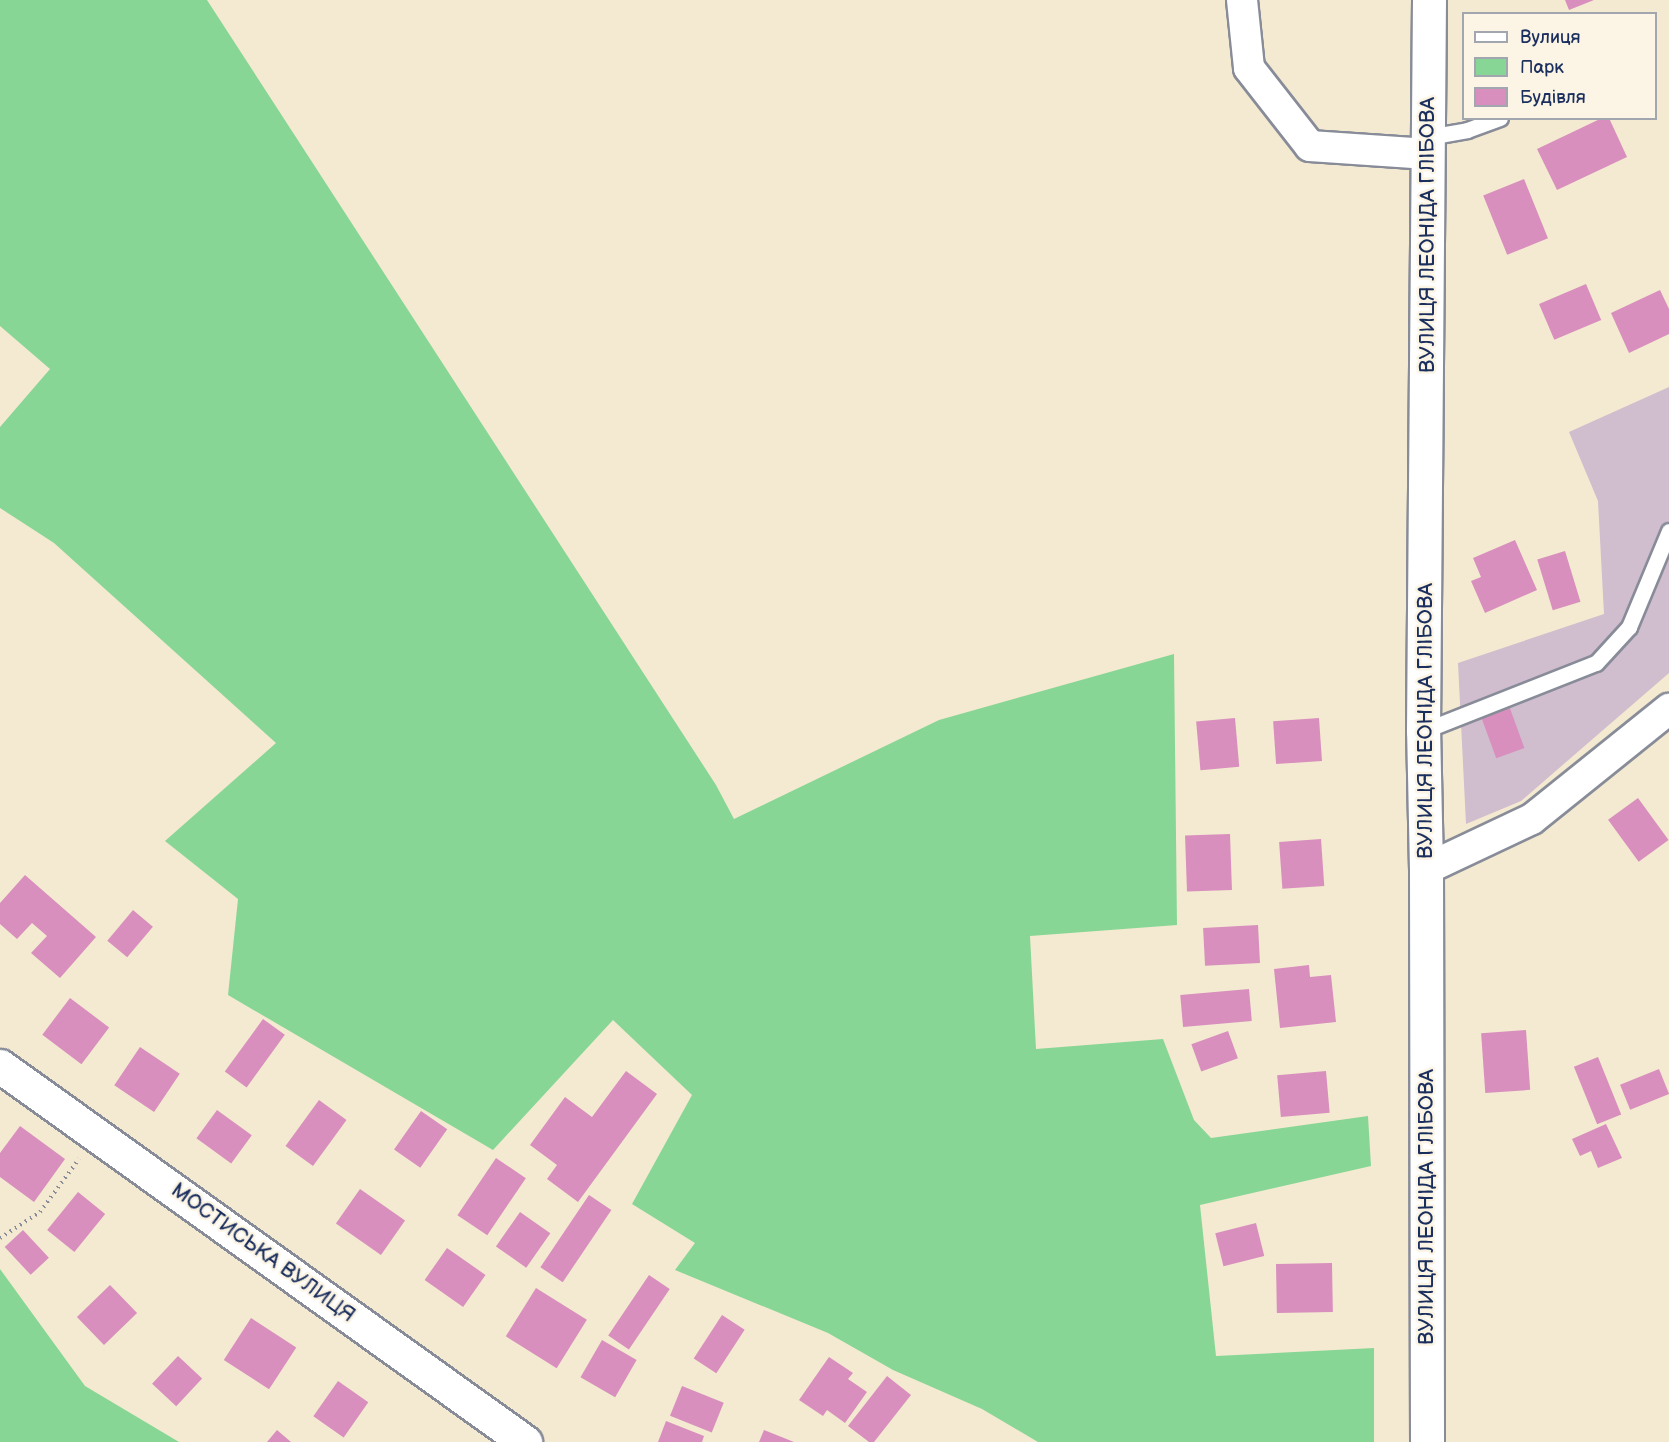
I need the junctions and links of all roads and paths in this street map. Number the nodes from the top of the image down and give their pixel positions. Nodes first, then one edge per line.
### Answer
1 (1242, 0) edge
2 (1429, 0) edge
3 (1494, 120) edge
4 (1428, 145) junction
5 (1669, 531) edge
6 (1669, 709) edge
7 (1423, 731) junction
8 (1426, 869) junction
9 (0, 1066) edge
10 (97, 1134) junction
11 (0, 1238) edge
12 (525, 1442) edge
13 (1427, 1442) edge

1 - 4 street
2 - 4 main road, ВУЛИЦЯ ЛЕОНІДА ГЛІБОВА
3 - 4 lane
4 - 7 main road, ВУЛИЦЯ ЛЕОНІДА ГЛІБОВА
5 - 7 lane
6 - 8 street
7 - 8 main road, ВУЛИЦЯ ЛЕОНІДА ГЛІБОВА
8 - 13 main road, ВУЛИЦЯ ЛЕОНІДА ГЛІБОВА
9 - 10 main road, МОСТИСЬКА ВУЛИЦЯ
10 - 11 path
10 - 12 main road, МОСТИСЬКА ВУЛИЦЯ

